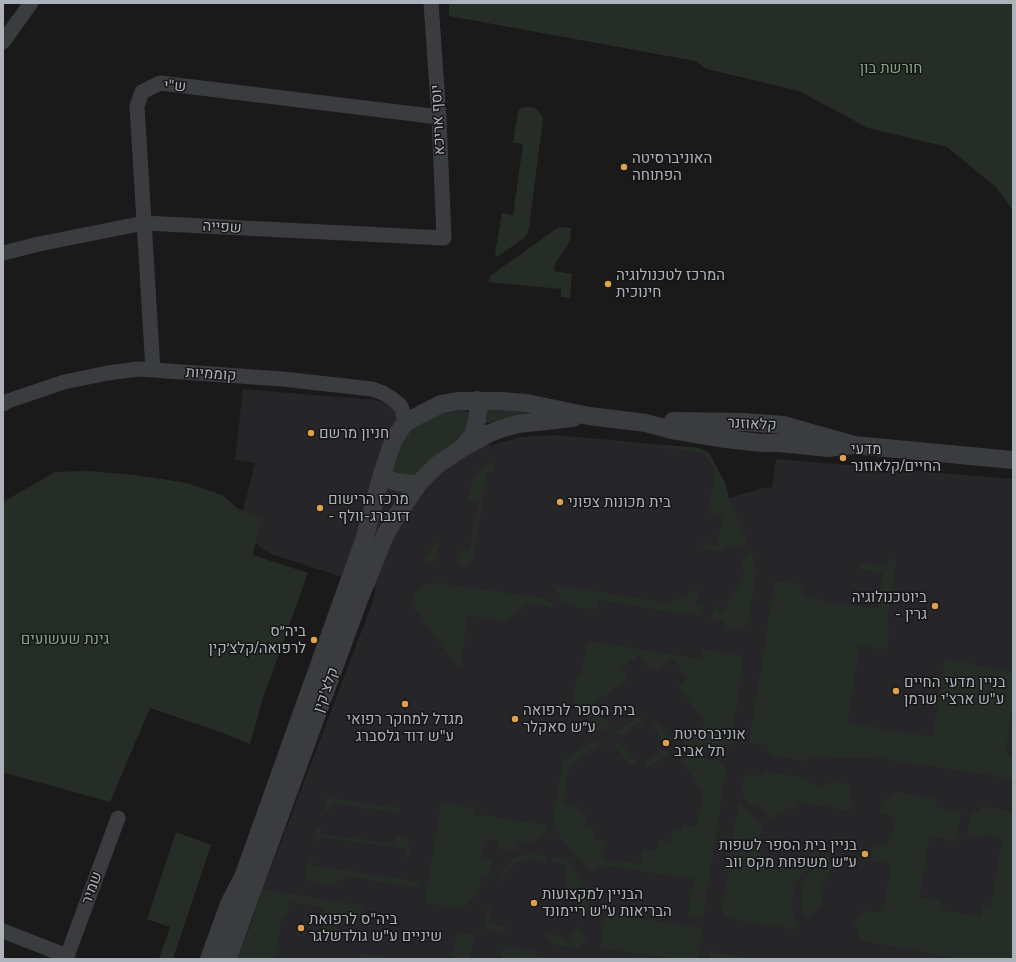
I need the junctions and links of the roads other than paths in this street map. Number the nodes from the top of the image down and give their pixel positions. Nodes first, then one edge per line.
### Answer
1 (31, 3) edge
2 (431, 3) edge
3 (3, 42) edge
4 (439, 117) junction
5 (144, 223) junction
6 (444, 238) joint
7 (3, 253) edge
8 (153, 370) junction
9 (477, 400) junction
10 (3, 404) edge
11 (589, 416) junction
12 (405, 423) junction
13 (464, 447) junction
14 (1013, 460) edge
15 (382, 474) junction
16 (419, 483) junction
17 (118, 818) dead end
18 (3, 931) edge
19 (66, 958) edge
20 (209, 959) edge
21 (228, 959) edge

1 - 3 street
2 - 4 street, יוסף אריכא
4 - 5 street, ש"י
4 - 6 street, יוסף אריכא
5 - 6 street, שפייה
5 - 7 street, שפייה
5 - 8 street, ש"י
8 - 10 street, קוממיות
8 - 12 street, קוממיות
9 - 11 street, קלאוזנר
9 - 12 street, קלאוזנר
9 - 13 street
11 - 13 street, קלאוזנר
11 - 14 street, קלאוזנר
12 - 15 street, קלצ'קין
13 - 16 street, קלצ'קין
15 - 16 street
15 - 20 street, קלצ'קין
16 - 21 street, קלצ'קין
17 - 19 street, שמיר
18 - 19 street

